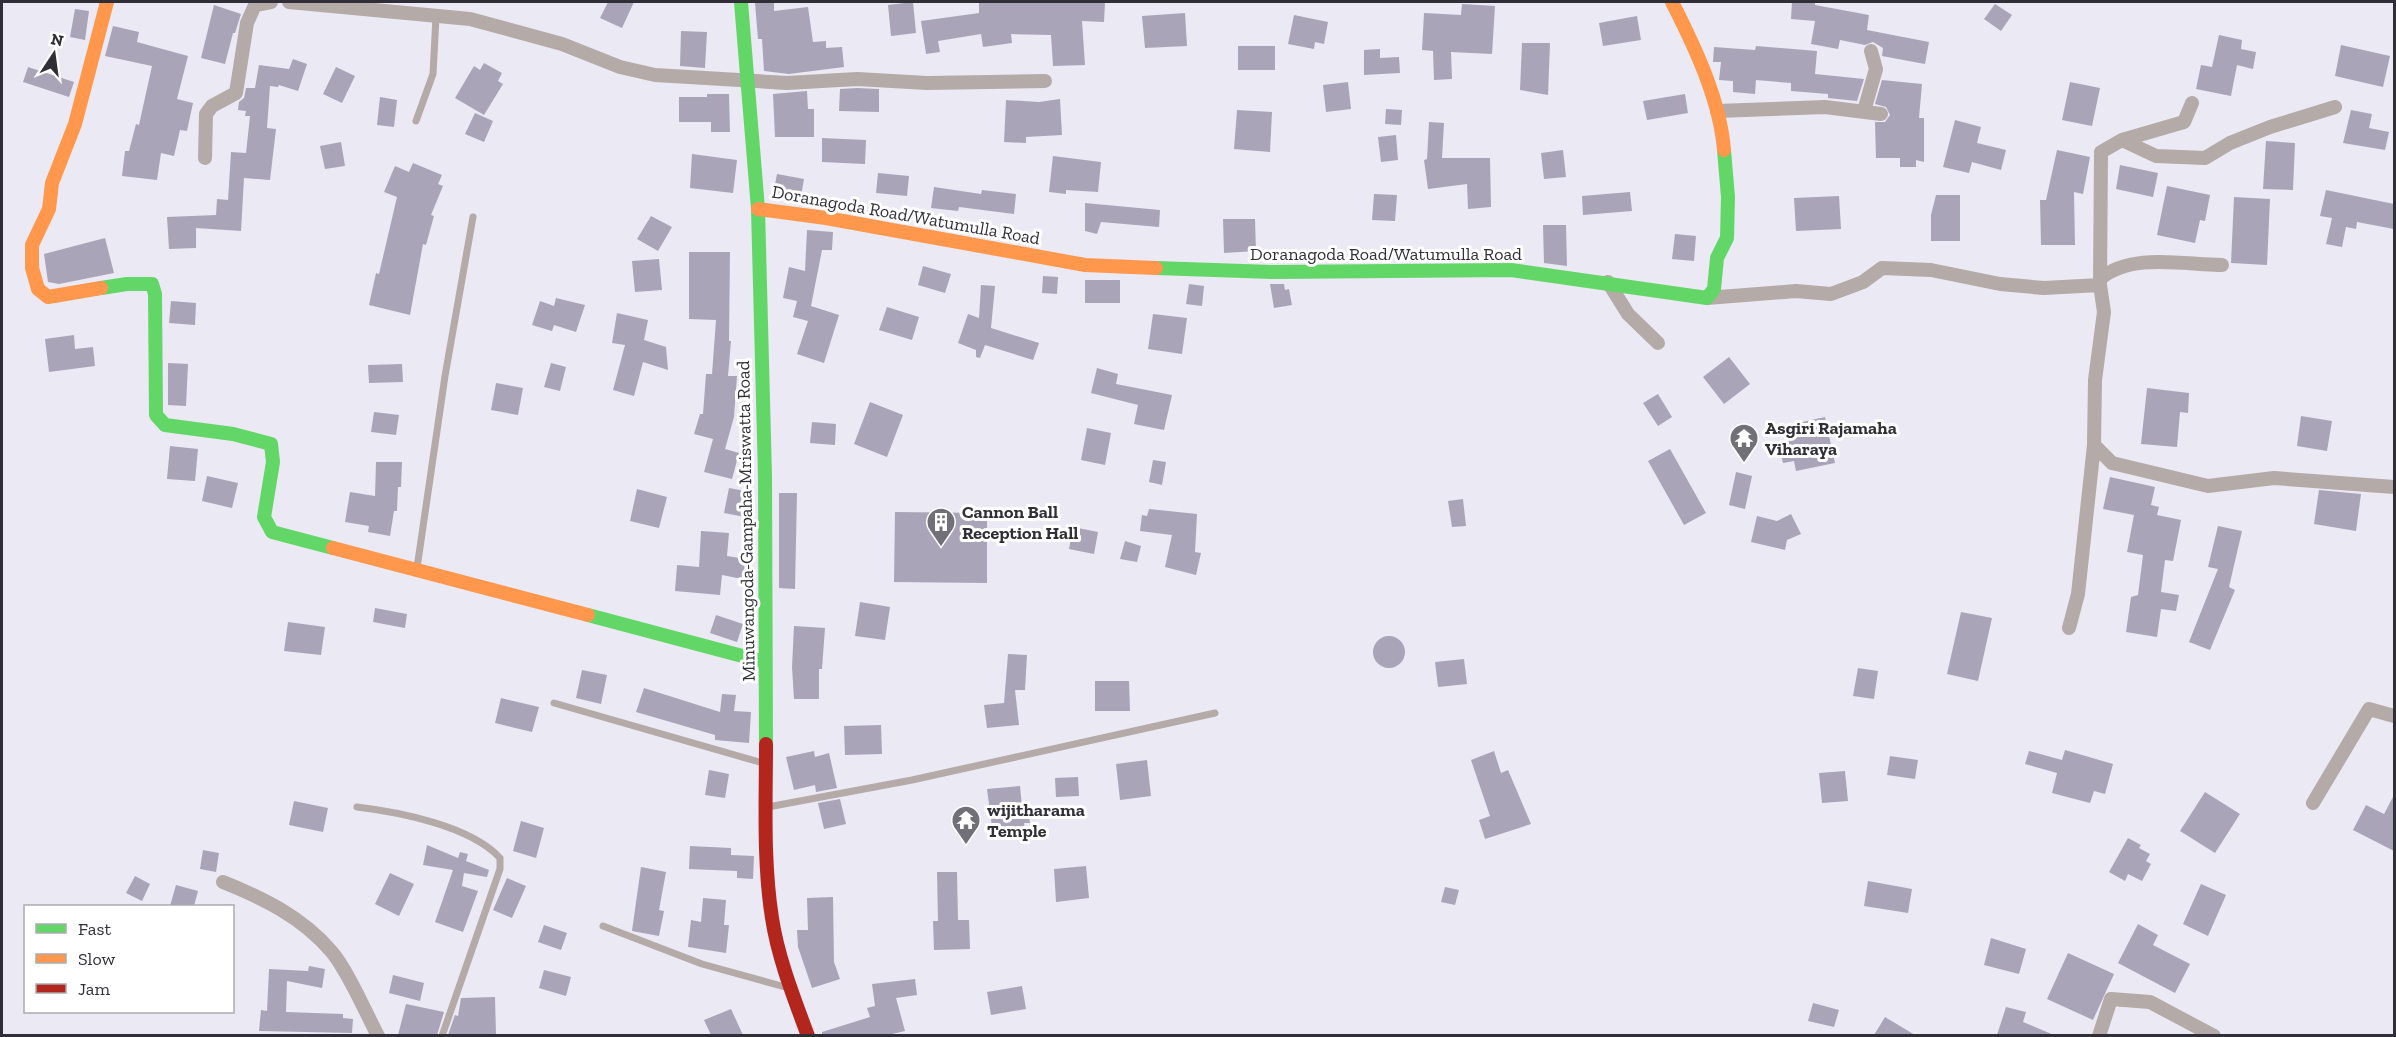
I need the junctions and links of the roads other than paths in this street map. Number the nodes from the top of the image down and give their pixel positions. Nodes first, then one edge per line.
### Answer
1 (107, 2) edge
2 (271, 2) edge
3 (288, 2) edge
4 (741, 2) edge
5 (1672, 2) edge
6 (436, 17) junction
7 (1871, 51) dead end
8 (746, 79) junction
9 (1045, 81) dead end
10 (2192, 103) dead end
11 (2335, 107) dead end
12 (1716, 111) junction
13 (1864, 111) junction
14 (1881, 114) dead end
15 (416, 121) dead end
16 (2122, 141) junction
17 (205, 158) dead end
18 (758, 209) junction
19 (473, 217) dead end
20 (2222, 266) dead end
21 (1608, 282) junction
22 (2100, 282) junction
23 (1707, 298) junction
24 (1658, 343) dead end
25 (2094, 445) junction
26 (2394, 487) edge
27 (417, 570) junction
28 (2069, 628) dead end
29 (765, 662) junction
30 (554, 703) dead end
31 (1215, 713) dead end
32 (2394, 716) edge
33 (765, 764) junction
34 (2313, 803) dead end
35 (357, 807) dead end
36 (765, 808) junction
37 (223, 882) dead end
38 (603, 926) dead end
39 (790, 988) junction
40 (2196, 1010) dead end
41 (378, 1035) edge
42 (442, 1035) edge
43 (808, 1035) edge
44 (2099, 1035) edge
45 (2212, 1035) edge

1 - 27 street
2 - 17 street
3 - 6 street
4 - 8 street, Minuwangoda-Gampaha-Mriswatta Road
5 - 12 street
6 - 8 street
6 - 15 lane
7 - 13 street
8 - 9 street
8 - 18 street, Minuwangoda-Gampaha-Mriswatta Road
10 - 16 street
11 - 16 street
12 - 13 street
12 - 23 street
13 - 14 street
16 - 22 street
18 - 21 street, Doranagoda Road/Watumulla Road
18 - 29 street, Minuwangoda-Gampaha-Mriswatta Road
19 - 27 lane
20 - 22 street
21 - 23 street, Doranagoda Road/Watumulla Road
21 - 24 street
22 - 23 street
22 - 25 street
25 - 26 street
25 - 28 street
27 - 29 street
29 - 33 street, Minuwangoda-Gampaha-Mriswatta Road
30 - 33 lane
31 - 36 lane
32 - 34 street
33 - 36 street, Minuwangoda-Gampaha-Mriswatta Road
35 - 42 lane
36 - 39 street, Minuwangoda-Gampaha-Mriswatta Road
37 - 41 street
38 - 39 lane
39 - 43 street, Minuwangoda-Gampaha-Mriswatta Road
40 - 45 street
44 - 45 street

